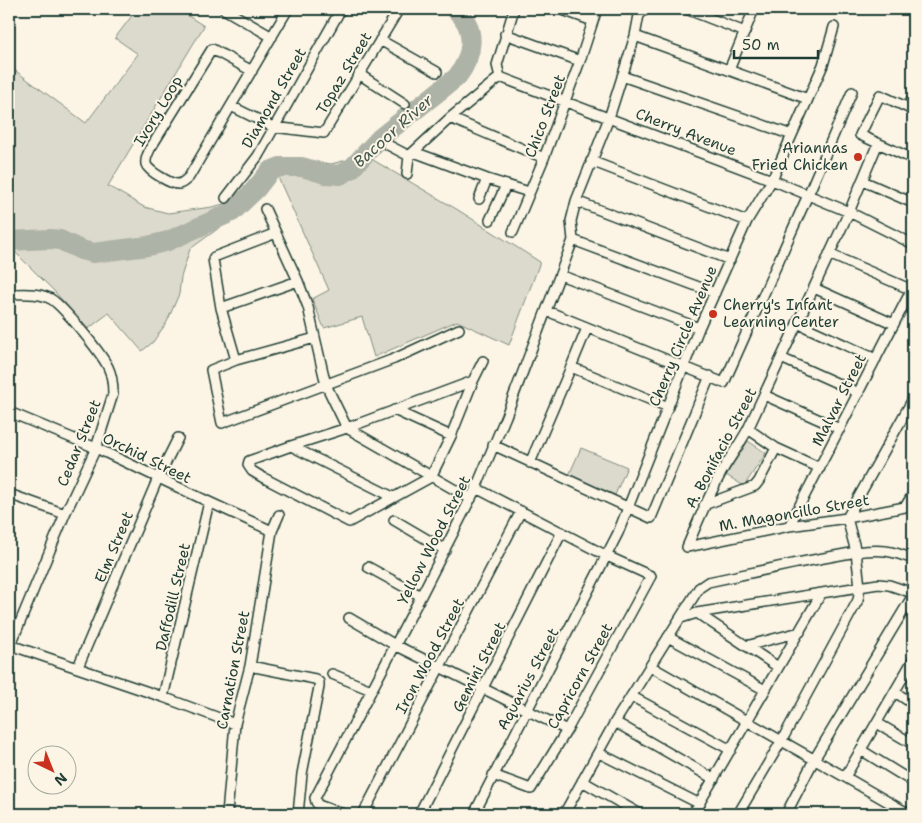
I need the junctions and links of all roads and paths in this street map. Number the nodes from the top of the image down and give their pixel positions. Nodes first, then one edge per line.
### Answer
1 (224, 9) edge
2 (288, 9) edge
3 (341, 9) edge
4 (399, 9) edge
5 (514, 9) edge
6 (560, 9) edge
7 (597, 9) edge
8 (646, 9) edge
9 (686, 9) edge
10 (754, 9) edge
11 (593, 21) junction
12 (834, 27) dead end
13 (745, 32) junction
14 (505, 34) junction
15 (272, 36) junction
16 (635, 36) junction
17 (380, 40) junction
18 (580, 61) junction
19 (730, 70) junction
20 (252, 71) junction
21 (437, 72) dead end
22 (359, 74) junction
23 (622, 76) junction
24 (500, 77) junction
25 (852, 92) dead end
26 (913, 97) edge
27 (808, 99) junction
28 (565, 102) junction
29 (405, 104) dead end
30 (231, 106) junction
31 (911, 109) edge
32 (450, 118) junction
33 (609, 118) junction
34 (273, 127) junction
35 (792, 135) junction
36 (878, 143) junction
37 (388, 145) dead end
38 (412, 154) junction
39 (544, 158) junction
40 (913, 159) edge
41 (591, 161) junction
42 (407, 174) dead end
43 (487, 179) junction
44 (772, 180) junction
45 (863, 181) junction
46 (506, 185) junction
47 (529, 192) junction
48 (808, 195) junction
49 (226, 198) dead end
50 (480, 199) dead end
51 (576, 201) junction
52 (913, 204) edge
53 (265, 209) dead end
54 (849, 212) junction
55 (490, 220) dead end
56 (747, 221) junction
57 (513, 232) dead end
58 (276, 234) junction
59 (573, 240) junction
60 (913, 244) edge
61 (829, 254) junction
62 (730, 260) junction
63 (560, 276) junction
64 (298, 281) junction
65 (814, 288) junction
66 (912, 289) edge
67 (715, 293) junction
68 (9, 294) edge
69 (221, 308) junction
70 (547, 311) junction
71 (797, 323) junction
72 (894, 324) junction
73 (587, 328) junction
74 (699, 328) junction
75 (459, 329) dead end
76 (315, 338) junction
77 (781, 358) junction
78 (876, 359) junction
79 (236, 360) junction
80 (483, 361) dead end
81 (571, 367) junction
82 (684, 367) junction
83 (710, 376) junction
84 (473, 381) junction
85 (326, 385) junction
86 (859, 393) junction
87 (764, 395) junction
88 (913, 399) edge
89 (668, 406) junction
90 (394, 410) junction
91 (9, 412) edge
92 (347, 428) junction
93 (748, 429) junction
94 (840, 429) junction
95 (451, 436) junction
96 (178, 438) dead end
97 (493, 445) junction
98 (291, 446) junction
99 (96, 448) junction
100 (776, 448) junction
101 (530, 463) junction
102 (820, 468) junction
103 (431, 477) junction
104 (158, 478) junction
105 (476, 488) junction
106 (9, 494) edge
107 (913, 494) edge
108 (394, 497) junction
109 (471, 499) junction
110 (209, 502) junction
111 (704, 505) junction
112 (629, 507) junction
113 (521, 511) junction
114 (65, 514) junction
115 (279, 515) dead end
116 (847, 518) junction
117 (394, 520) dead end
118 (789, 526) junction
119 (272, 531) junction
120 (562, 532) junction
121 (687, 547) joint
122 (445, 550) junction
123 (856, 552) junction
124 (608, 556) junction
125 (913, 559) edge
126 (368, 567) dead end
127 (860, 586) junction
128 (821, 594) junction
129 (913, 594) edge
130 (422, 596) junction
131 (697, 613) junction
132 (349, 618) dead end
133 (681, 618) junction
134 (800, 632) junction
135 (668, 637) junction
136 (395, 645) junction
137 (746, 646) junction
138 (9, 647) edge
139 (912, 665) edge
140 (250, 666) junction
141 (650, 666) junction
142 (78, 667) junction
143 (440, 667) junction
144 (778, 667) junction
145 (332, 674) dead end
146 (483, 689) junction
147 (371, 690) junction
148 (765, 690) junction
149 (895, 692) junction
150 (632, 696) junction
151 (163, 697) junction
152 (913, 704) edge
153 (526, 711) junction
154 (615, 722) junction
155 (747, 722) junction
156 (877, 722) junction
157 (235, 724) junction
158 (566, 730) junction
159 (782, 740) junction
160 (913, 744) edge
161 (731, 750) junction
162 (861, 750) junction
163 (599, 753) junction
164 (816, 758) junction
165 (493, 775) junction
166 (845, 777) junction
167 (714, 779) junction
168 (582, 781) junction
169 (913, 782) edge
170 (700, 804) junction
171 (567, 813) edge
172 (227, 814) edge
173 (298, 814) edge
174 (343, 814) edge
175 (363, 814) edge
176 (419, 814) edge
177 (474, 814) edge
178 (640, 814) edge
179 (693, 814) edge
180 (738, 814) edge
181 (786, 814) edge
182 (909, 814) edge

1 - 15 street
2 - 15 street
3 - 34 street, Diamond Street
4 - 17 street, Topaz Street
5 - 14 street
6 - 11 street
7 - 11 street, Chico Street
8 - 16 street
9 - 13 street
10 - 13 street
11 - 18 street, Chico Street
12 - 27 street, Cherry Circle Avenue
13 - 19 street
14 - 18 street
14 - 24 street
15 - 20 street
16 - 19 street
16 - 23 street
17 - 21 street
17 - 22 street, Topaz Street
18 - 28 street, Chico Street
19 - 27 street
20 - 30 street
20 - 30 street, Ivory Loop
22 - 29 street
22 - 34 street, Topaz Street
23 - 33 street
23 - 35 street
24 - 28 street, Cherry Avenue
24 - 32 street
25 - 48 street
26 - 31 street
27 - 35 street, Cherry Circle Avenue
28 - 33 street, Cherry Avenue
28 - 39 street, Chico Street
30 - 34 street
31 - 36 street
32 - 38 street
32 - 39 street
33 - 41 street
33 - 44 street, Cherry Avenue
34 - 49 street, Diamond Street
35 - 44 street, Cherry Circle Avenue
36 - 40 street
36 - 45 street, A. Bonifacio Street
37 - 38 street
38 - 42 street
38 - 43 street
39 - 47 street, Chico Street
41 - 51 street
41 - 56 street
43 - 46 street
43 - 50 street
44 - 48 street, Cherry Avenue
44 - 56 street, Cherry Circle Avenue
45 - 52 street
45 - 54 street, A. Bonifacio Street
46 - 47 street
46 - 55 street
47 - 57 street, Chico Street
48 - 54 street, Cherry Avenue
48 - 83 street
51 - 59 street
51 - 62 street
53 - 58 street
54 - 60 street, Cherry Avenue
54 - 61 street, A. Bonifacio Street
56 - 62 street, Cherry Circle Avenue
58 - 64 street
58 - 69 street
59 - 63 street, Yellow Wood Street
59 - 67 street
61 - 65 street, A. Bonifacio Street
61 - 66 street
62 - 67 street, Cherry Circle Avenue
63 - 70 street, Yellow Wood Street
63 - 74 street
64 - 69 street
64 - 76 street
65 - 71 street, A. Bonifacio Street
65 - 72 street
66 - 72 street, Malvar Street
67 - 74 street, Cherry Circle Avenue
68 - 99 street, Cedar Street
69 - 79 street
70 - 73 street
70 - 97 street, Yellow Wood Street
71 - 77 street, A. Bonifacio Street
71 - 78 street
72 - 78 street, Malvar Street
73 - 81 street
73 - 82 street
74 - 82 street, Cherry Circle Avenue
75 - 85 street
76 - 79 street
76 - 85 street
77 - 86 street
77 - 87 street, A. Bonifacio Street
78 - 86 street, Malvar Street
79 - 85 street
80 - 84 street
81 - 89 street
81 - 101 street
82 - 83 street
82 - 89 street, Cherry Circle Avenue
83 - 112 street
84 - 90 street
84 - 95 street
85 - 92 street
86 - 94 street, Malvar Street
87 - 93 street, A. Bonifacio Street
87 - 94 street
88 - 116 street
89 - 112 street, Cherry Circle Avenue
90 - 92 street
90 - 95 street
91 - 99 street, Orchid Street
92 - 98 street
92 - 103 street
93 - 100 street
93 - 111 street, A. Bonifacio Street
94 - 102 street, Malvar Street
95 - 103 street
96 - 104 street, Elm Street
97 - 101 street
97 - 105 street, Yellow Wood Street
98 - 108 street
98 - 108 street
99 - 104 street, Orchid Street
99 - 114 street, Cedar Street
100 - 102 street
100 - 111 street
101 - 112 street
102 - 118 street, Malvar Street
103 - 108 street
103 - 109 street
104 - 110 street, Orchid Street
104 - 142 street, Elm Street
105 - 109 street, Yellow Wood Street
105 - 113 street
106 - 114 street
107 - 116 street, M. Magoncillo Street
109 - 122 street, Yellow Wood Street
110 - 119 street, Orchid Street
110 - 151 street, Daffodill Street
111 - 121 street, A. Bonifacio Street
112 - 124 street, Cherry Circle Avenue
113 - 120 street
113 - 143 street, Iron Wood Street
114 - 138 street, Cedar Street
115 - 119 street, Carnation Street
116 - 118 street, M. Magoncillo Street
116 - 123 street
117 - 122 street
118 - 121 street, M. Magoncillo Street
119 - 140 street, Carnation Street
120 - 124 street
120 - 146 street, Gemini Street
122 - 130 street, Yellow Wood Street
123 - 125 street
123 - 127 street
123 - 133 street
124 - 153 street, Aquarius Street
124 - 158 street, Capricorn Street
126 - 130 street
127 - 128 street
127 - 129 street
127 - 159 street
128 - 131 street
128 - 134 street
129 - 164 street
130 - 136 street, Yellow Wood Street
131 - 133 street
131 - 137 street
132 - 136 street
133 - 135 street
134 - 137 street
134 - 144 street
135 - 141 street
135 - 148 street
136 - 143 street
136 - 147 street, Yellow Wood Street
137 - 144 street
138 - 142 street
139 - 149 street
140 - 157 street, Carnation Street
140 - 173 street
141 - 150 street
141 - 155 street
142 - 151 street
143 - 146 street
143 - 175 street, Iron Wood Street
144 - 148 street
145 - 147 street
146 - 153 street
146 - 176 street, Gemini Street
147 - 174 street, Yellow Wood Street
148 - 155 street
149 - 152 street
149 - 156 street
150 - 154 street
150 - 161 street
151 - 157 street
153 - 158 street
153 - 165 street, Aquarius Street
154 - 163 street
154 - 167 street
155 - 159 street
155 - 161 street
156 - 160 street
156 - 162 street
157 - 172 street, Carnation Street
158 - 165 street, Capricorn Street
159 - 164 street
159 - 180 street
161 - 167 street
162 - 166 street
162 - 169 street
163 - 168 street
163 - 170 street
164 - 166 street
164 - 181 street
165 - 177 street, Aquarius Street
166 - 182 street
167 - 170 street
168 - 171 street
168 - 178 street
170 - 179 street

